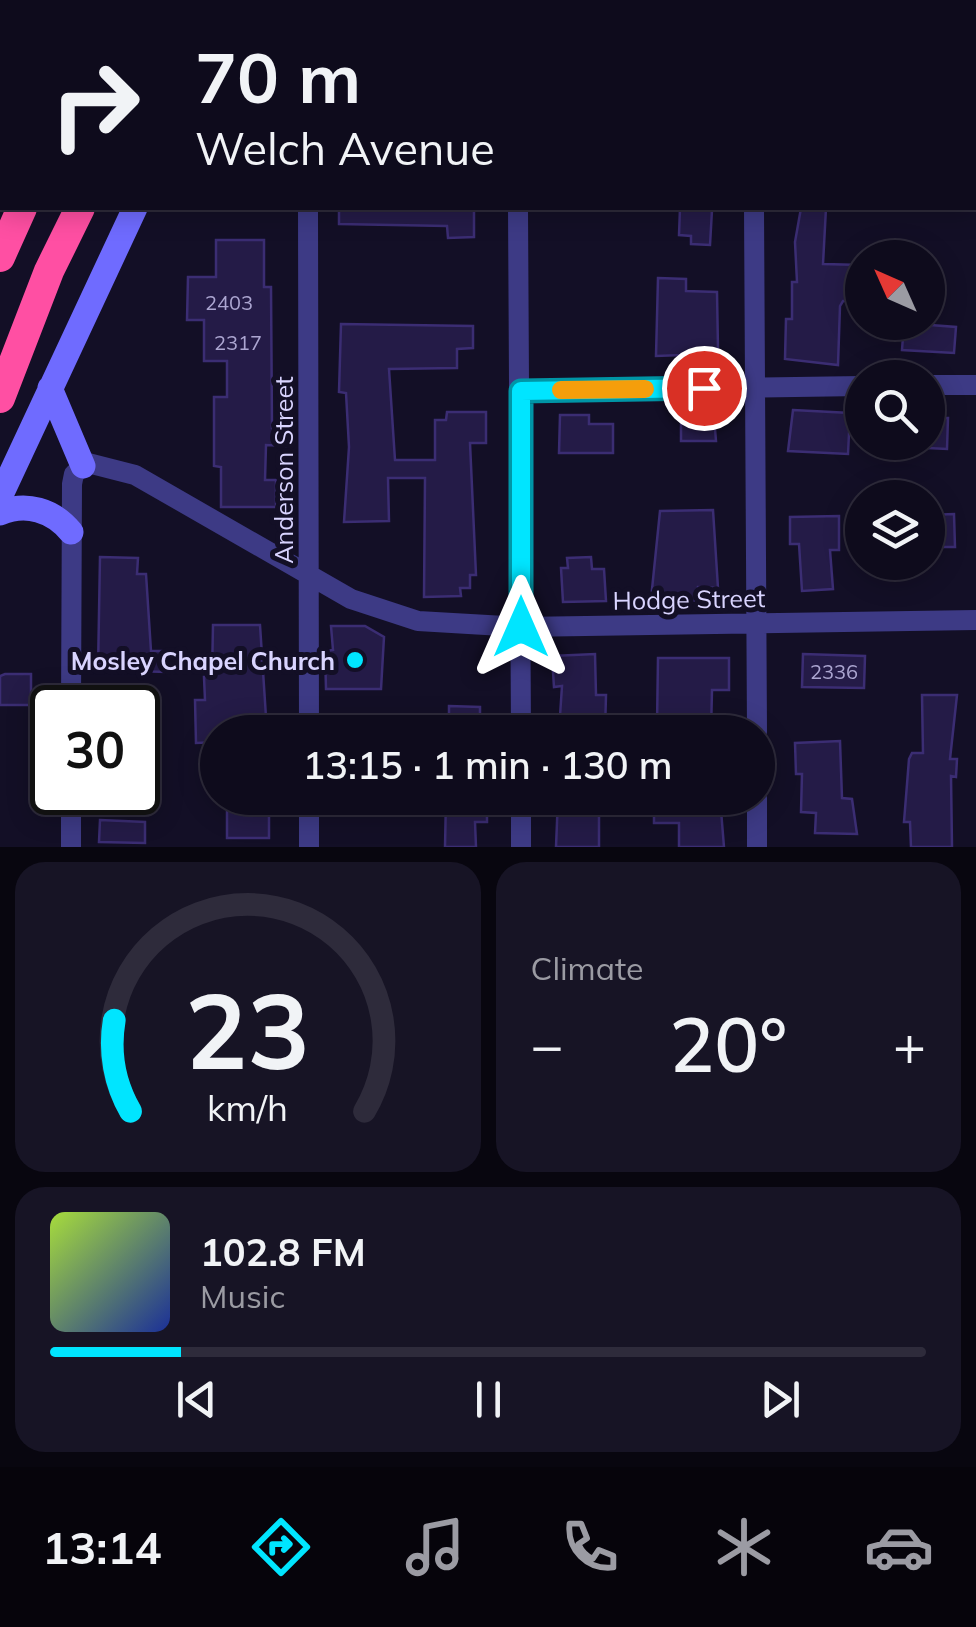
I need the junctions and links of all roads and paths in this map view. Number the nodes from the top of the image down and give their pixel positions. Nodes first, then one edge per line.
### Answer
1 (21, 210) edge
2 (79, 210) edge
3 (135, 210) edge
4 (308, 210) edge
5 (518, 210) edge
6 (754, 210) edge
7 (0, 257) edge
8 (976, 385) edge
9 (845, 386) edge
10 (945, 386) edge
11 (755, 387) junction
12 (50, 388) junction
13 (521, 391) junction
14 (0, 398) edge
15 (92, 465) junction
16 (0, 497) edge
17 (0, 513) edge
18 (71, 532) junction
19 (308, 573) junction
20 (976, 620) edge
21 (757, 622) junction
22 (521, 627) junction
23 (71, 685) edge
24 (308, 715) edge
25 (521, 715) edge
26 (757, 715) edge
27 (71, 815) edge
28 (309, 815) edge
29 (521, 815) edge
30 (757, 815) edge
31 (71, 847) edge
32 (309, 847) edge
33 (521, 847) edge
34 (758, 847) edge

1 - 7 highway
2 - 14 highway
3 - 12 main road
4 - 19 street, Anderson Street
5 - 13 street
6 - 11 street
8 - 10 street
9 - 11 street
11 - 13 street
11 - 21 street
12 - 15 main road
12 - 16 main road
13 - 22 street
15 - 18 street
15 - 19 street, Hodge Street
17 - 18 main road
18 - 23 street
19 - 22 street, Hodge Street
19 - 24 street, Anderson Street
20 - 21 street, Hodge Street
21 - 22 street, Hodge Street
21 - 26 street
22 - 25 street
27 - 31 street
28 - 32 street
29 - 33 street
30 - 34 street

